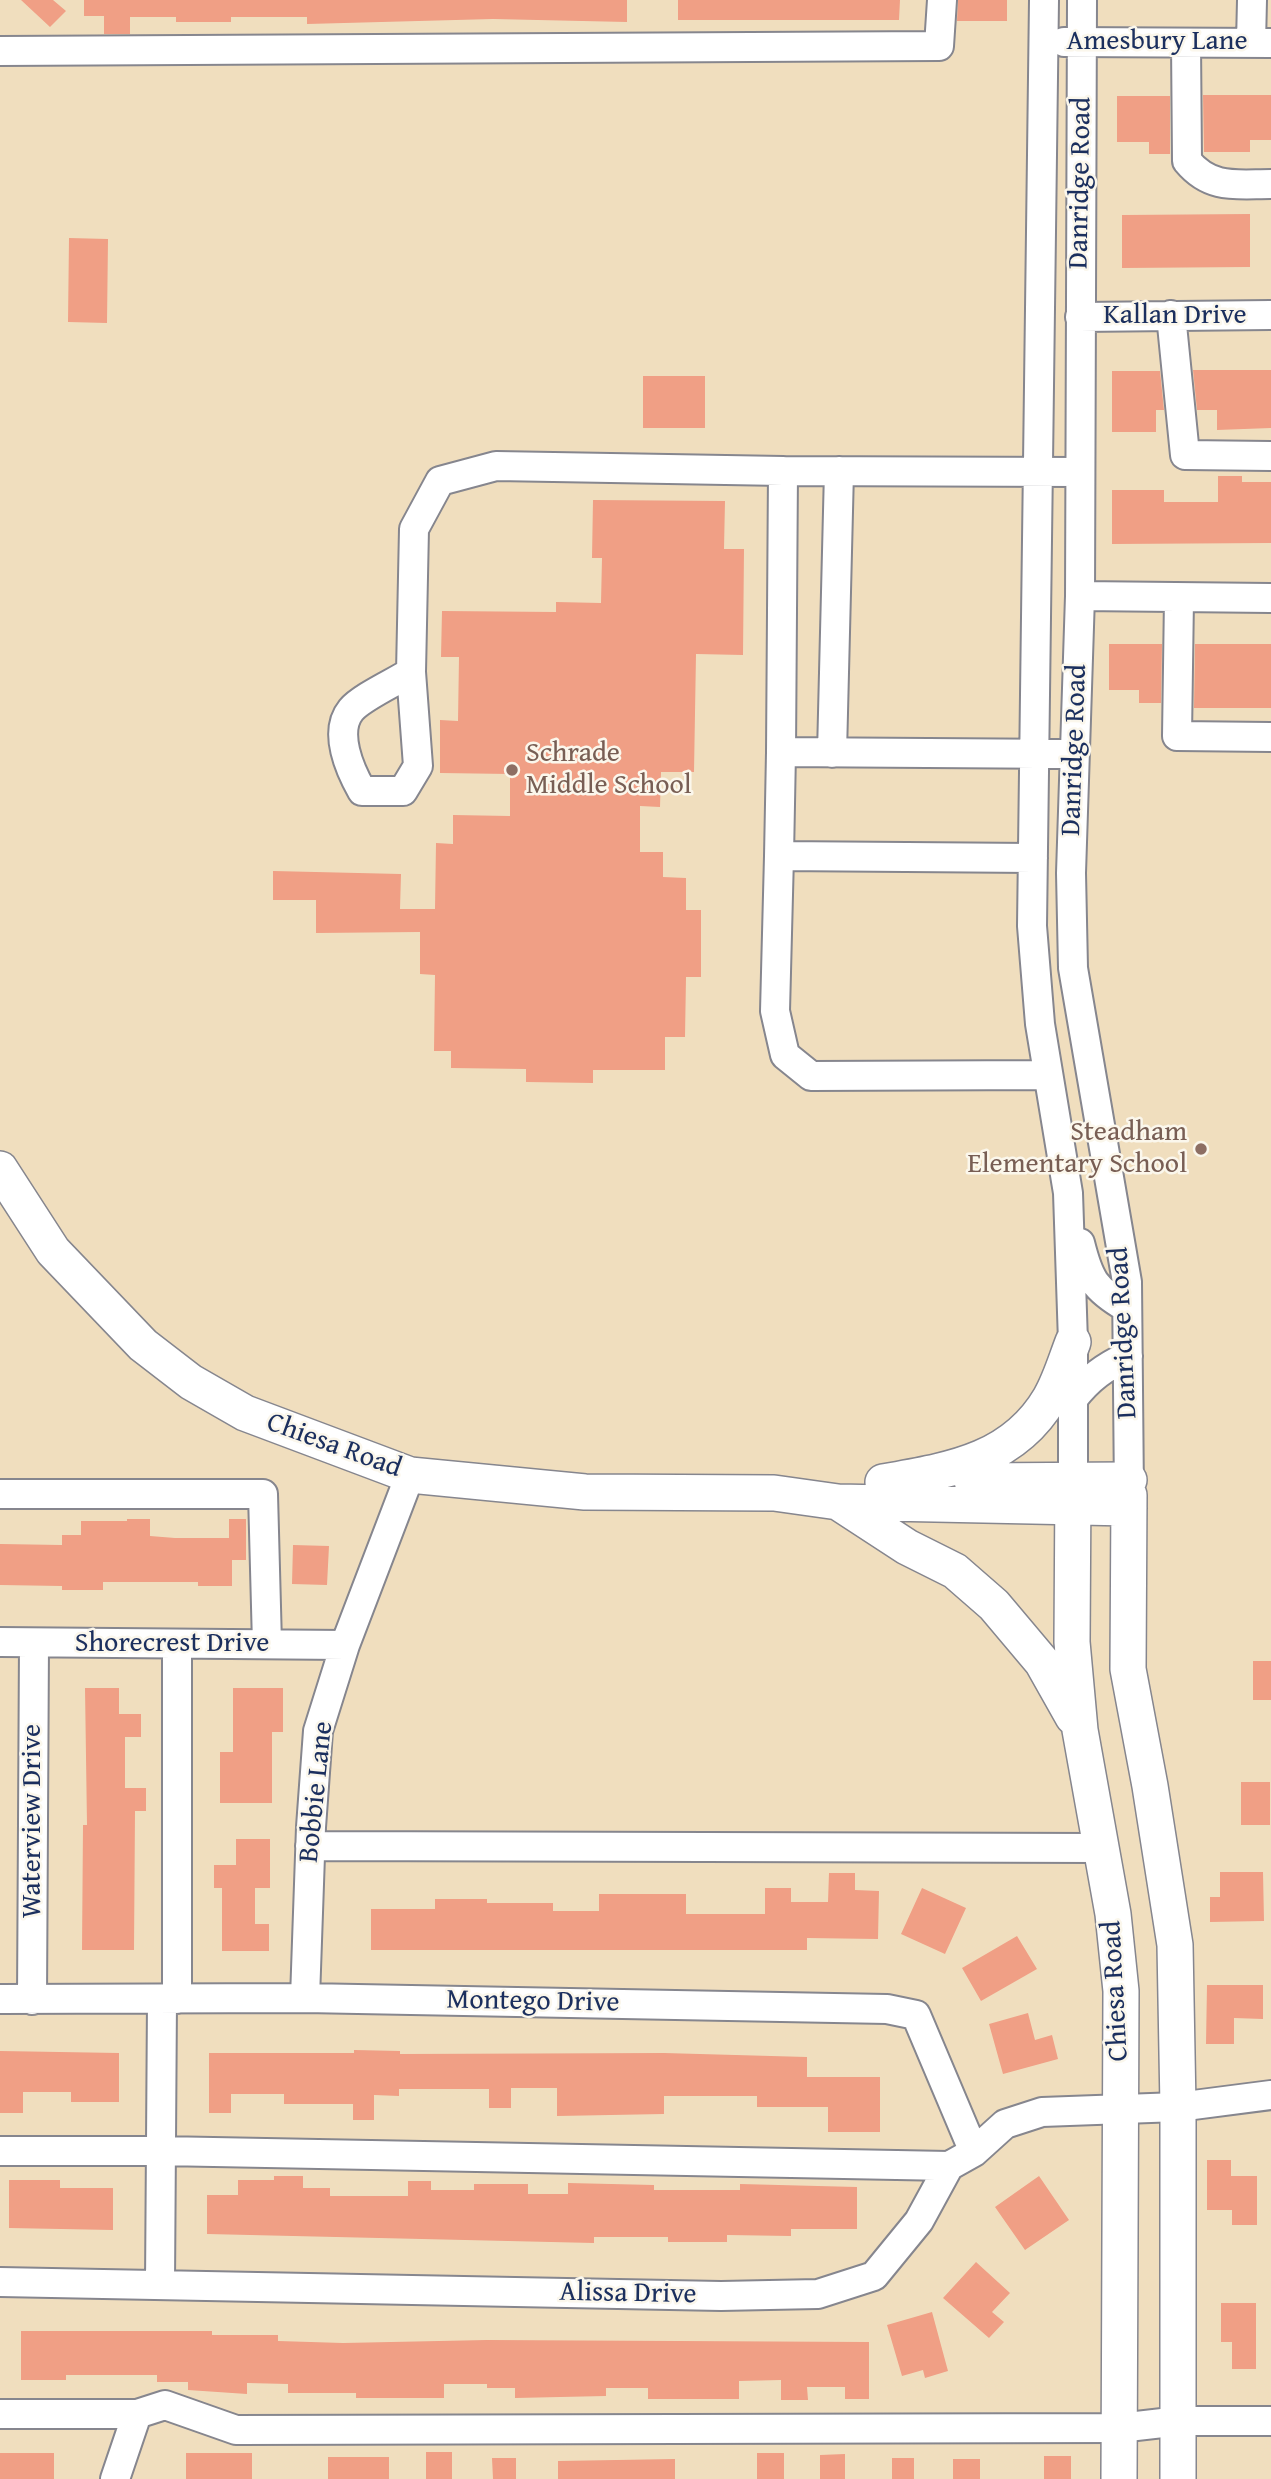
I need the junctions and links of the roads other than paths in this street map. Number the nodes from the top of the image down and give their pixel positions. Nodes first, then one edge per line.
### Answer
1 (942, 0) edge
2 (1044, 0) edge
3 (1082, 0) edge
4 (1252, 0) edge
5 (1044, 42) junction
6 (1082, 42) junction
7 (1186, 43) junction
8 (1261, 43) edge
9 (0, 51) edge
10 (1271, 184) edge
11 (1271, 315) edge
12 (1171, 316) junction
13 (1080, 317) junction
14 (1271, 456) edge
15 (783, 471) junction
16 (839, 471) junction
17 (1080, 472) junction
18 (1038, 474) junction
19 (1080, 596) junction
20 (1179, 598) junction
21 (1271, 598) edge
22 (411, 672) dead end
23 (1271, 737) edge
24 (781, 752) junction
25 (832, 753) junction
26 (1074, 754) junction
27 (1033, 755) junction
28 (779, 856) junction
29 (1032, 858) junction
30 (1047, 1075) junction
31 (0, 1169) edge
32 (1068, 1192) junction
33 (1127, 1308) junction
34 (1073, 1342) junction
35 (1128, 1356) junction
36 (1073, 1399) junction
37 (410, 1475) junction
38 (883, 1482) junction
39 (774, 1493) junction
40 (1073, 1493) junction
41 (0, 1494) edge
42 (1129, 1494) junction
43 (838, 1502) junction
44 (0, 1642) edge
45 (34, 1643) junction
46 (177, 1644) junction
47 (267, 1644) junction
48 (345, 1645) junction
49 (1080, 1730) junction
50 (310, 1846) junction
51 (1101, 1848) junction
52 (305, 1998) junction
53 (0, 1999) edge
54 (32, 2000) junction
55 (169, 2000) junction
56 (1271, 2095) edge
57 (1178, 2106) junction
58 (1120, 2109) junction
59 (0, 2151) edge
60 (161, 2151) junction
61 (974, 2152) junction
62 (949, 2166) junction
63 (0, 2282) edge
64 (160, 2284) junction
65 (0, 2414) edge
66 (137, 2414) junction
67 (1180, 2421) junction
68 (1271, 2421) edge
69 (1119, 2428) junction
70 (115, 2479) edge
71 (1119, 2479) edge
72 (1178, 2479) edge

1 - 9 street
2 - 5 street, Danridge Road
3 - 6 street, Danridge Road
4 - 8 street
5 - 6 street, Amesbury Lane
5 - 18 street, Danridge Road
6 - 7 street, Amesbury Lane
6 - 13 street, Danridge Road
7 - 8 street, Amesbury Lane
7 - 10 street
11 - 12 street, Kallan Drive
12 - 13 street, Kallan Drive
12 - 14 street
13 - 17 street, Danridge Road
15 - 16 street
15 - 22 street
15 - 24 street
16 - 18 street
16 - 25 street
17 - 18 street
17 - 19 street, Danridge Road
18 - 27 street, Danridge Road
19 - 20 street
19 - 26 street, Danridge Road
20 - 21 street
20 - 23 street
24 - 25 street
24 - 28 street
25 - 27 street
26 - 27 street
26 - 33 street, Danridge Road
27 - 29 street, Danridge Road
28 - 29 street
28 - 30 street
29 - 30 street, Danridge Road
30 - 32 street, Danridge Road
31 - 37 main road, Chiesa Road
32 - 33 street
32 - 34 street, Danridge Road
33 - 35 street, Danridge Road
34 - 36 street, Danridge Road
34 - 38 main road
35 - 36 street
35 - 42 street, Danridge Road
36 - 40 street, Danridge Road
37 - 39 main road, Chiesa Road
37 - 48 street, Bobbie Lane
38 - 39 main road, Chiesa Road
38 - 40 main road, Chiesa Road
39 - 43 main road, Chiesa Road
40 - 42 main road, Chiesa Road
40 - 43 main road, Chiesa Road
40 - 49 main road, Chiesa Road
41 - 47 street
42 - 57 main road, Chiesa Road
43 - 49 main road
44 - 45 street, Shorecrest Drive
45 - 46 street, Shorecrest Drive
45 - 54 street, Waterview Drive
46 - 47 street, Shorecrest Drive
46 - 55 street
47 - 48 street, Shorecrest Drive
48 - 50 street, Bobbie Lane
49 - 51 main road, Chiesa Road
50 - 51 street
50 - 52 street, Bobbie Lane
51 - 58 main road, Chiesa Road
52 - 55 street, Montego Drive
52 - 61 street, Montego Drive
53 - 54 street, Montego Drive
54 - 55 street, Montego Drive
55 - 60 street
56 - 57 street
57 - 58 street
57 - 67 main road, Chiesa Road
58 - 61 street
58 - 69 main road, Chiesa Road
59 - 60 street
60 - 62 street
60 - 64 street
61 - 62 street
62 - 64 street, Alissa Drive
63 - 64 street, Alissa Drive
65 - 66 street
66 - 69 street
66 - 70 street
67 - 68 street
67 - 69 street
67 - 72 main road, Chiesa Road
69 - 71 main road, Chiesa Road

